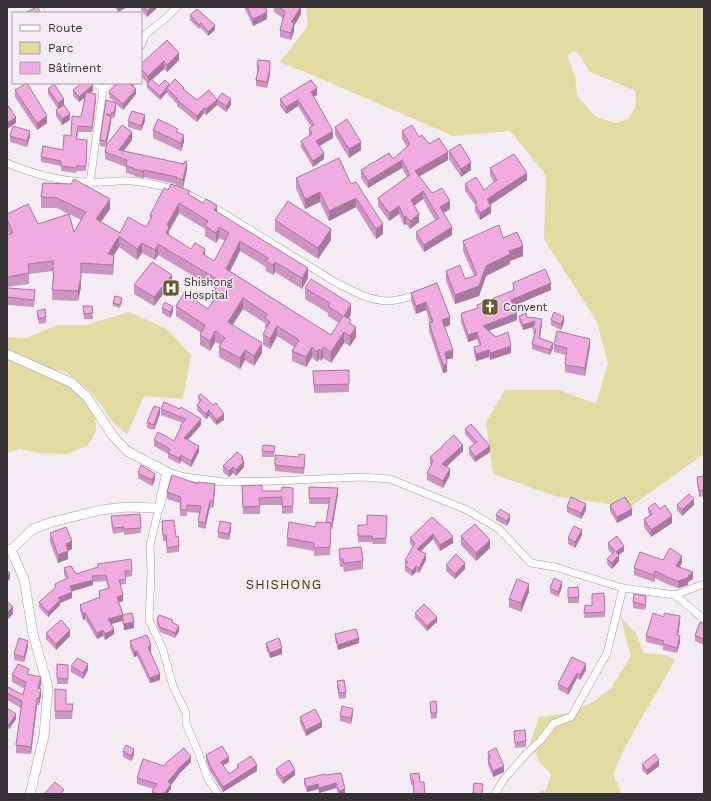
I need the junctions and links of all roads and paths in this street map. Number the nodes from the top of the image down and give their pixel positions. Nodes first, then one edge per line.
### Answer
1 (176, 7) edge
2 (142, 43) edge
3 (97, 84) edge
4 (109, 84) edge
5 (103, 90) junction
6 (7, 163) edge
7 (90, 182) junction
8 (426, 291) edge
9 (7, 354) edge
10 (167, 472) junction
11 (159, 508) junction
12 (9, 549) edge
13 (704, 584) edge
14 (622, 588) junction
15 (675, 595) junction
16 (704, 619) edge
17 (30, 794) edge
18 (218, 794) edge
19 (495, 794) edge

1 - 2 street
3 - 5 street
4 - 5 street
5 - 7 street
6 - 7 street
7 - 8 street
9 - 10 street
10 - 11 street
10 - 14 street
11 - 12 street
11 - 18 street
12 - 17 street
13 - 15 street
14 - 15 street
14 - 19 street
15 - 16 street

